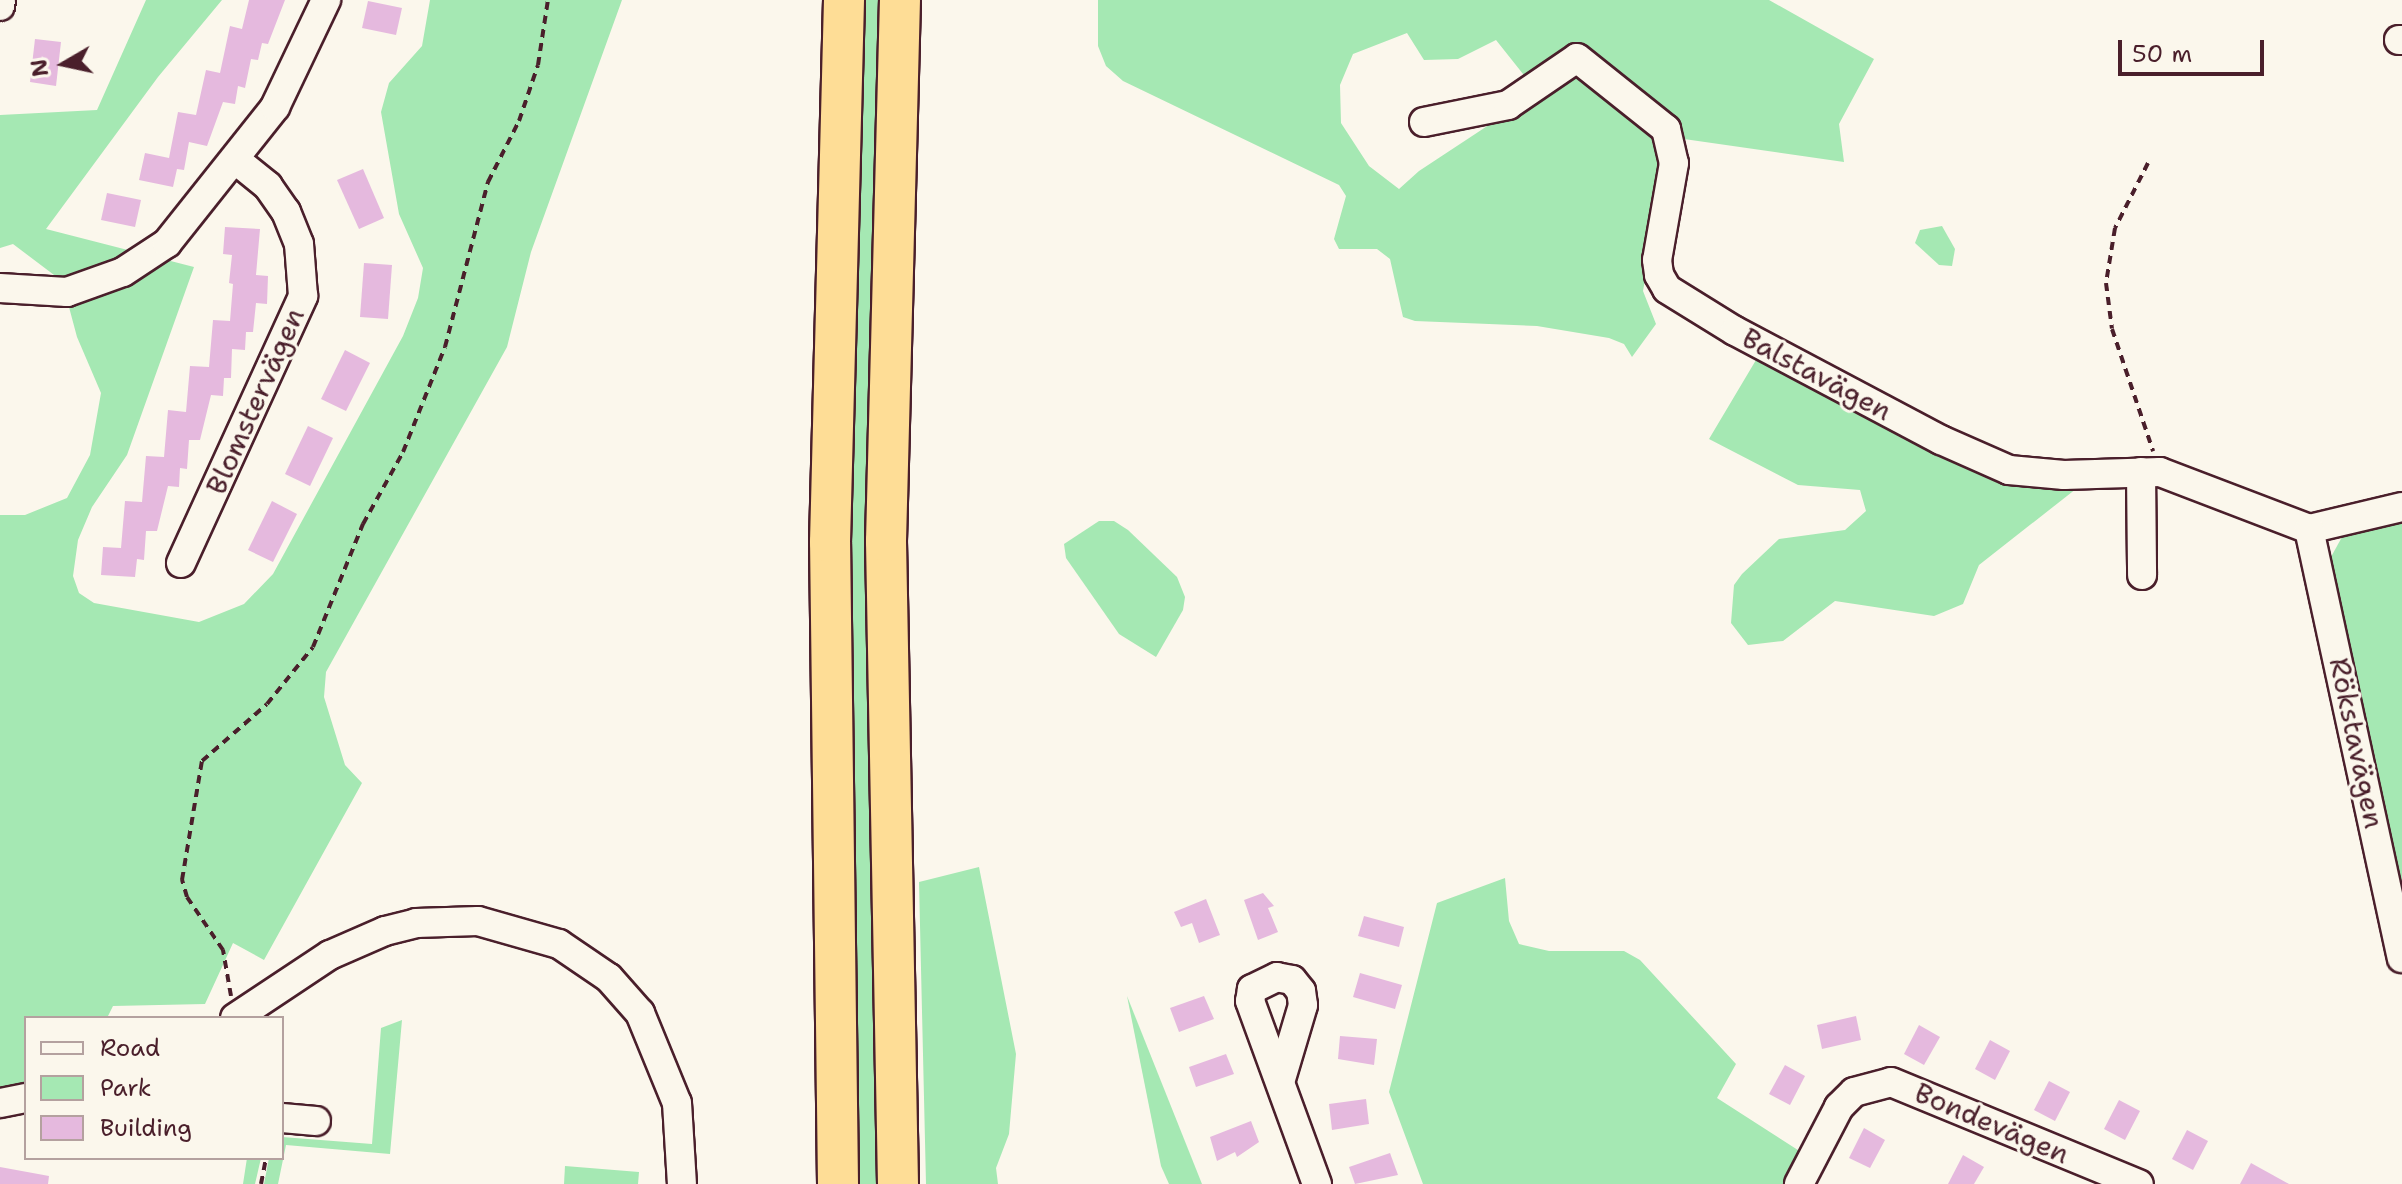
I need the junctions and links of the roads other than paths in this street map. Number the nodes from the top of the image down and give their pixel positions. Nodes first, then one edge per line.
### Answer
1 (326, 0) edge
2 (844, 0) edge
3 (900, 0) edge
4 (1424, 122) dead end
5 (237, 161) junction
6 (0, 288) edge
7 (2150, 472) junction
8 (2402, 507) edge
9 (2309, 529) junction
10 (181, 563) dead end
11 (2142, 575) dead end
12 (2402, 958) edge
13 (234, 1011) edge
14 (1281, 1079) dead end
15 (24, 1098) edge
16 (0, 1103) edge
17 (284, 1118) edge
18 (316, 1121) dead end
19 (682, 1184) edge
20 (838, 1184) edge
21 (898, 1184) edge
22 (1317, 1184) edge
23 (1799, 1184) edge
24 (2139, 1184) edge

1 - 5 street
2 - 20 highway
3 - 21 highway
4 - 7 street, Balstavägen
5 - 6 street
5 - 10 street, Blomstervägen
7 - 9 street, Balstavägen
7 - 11 street
8 - 9 street
9 - 12 street, Rökstavägen
13 - 19 street
14 - 22 street
15 - 16 street
17 - 18 street
23 - 24 street, Bondevägen

